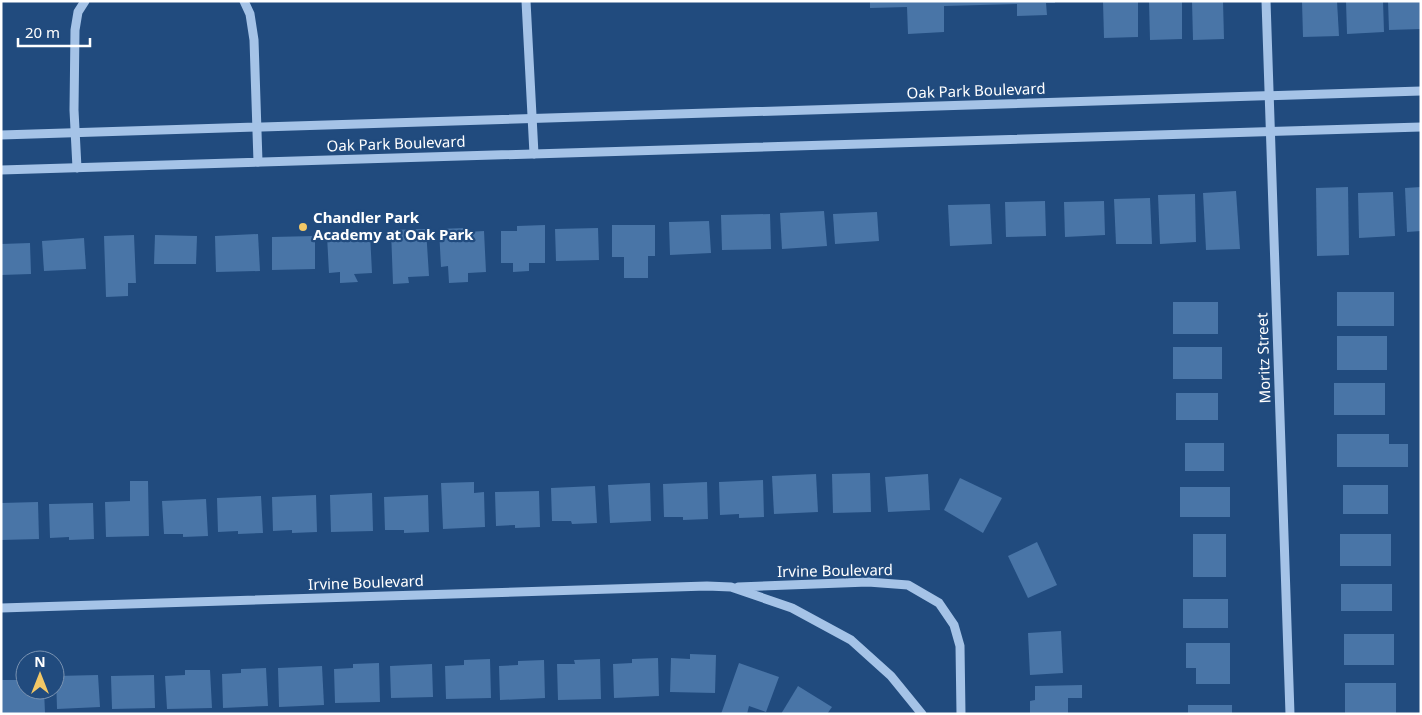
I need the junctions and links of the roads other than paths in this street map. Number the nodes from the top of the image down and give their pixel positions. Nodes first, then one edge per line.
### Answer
1 (85, 1) edge
2 (244, 1) edge
3 (526, 1) edge
4 (1266, 1) edge
5 (1421, 91) edge
6 (1269, 95) junction
7 (531, 118) junction
8 (257, 127) junction
9 (1421, 127) edge
10 (1270, 132) junction
11 (75, 133) junction
12 (1, 135) edge
13 (534, 154) junction
14 (258, 162) junction
15 (77, 168) junction
16 (1, 170) edge
17 (731, 587) junction
18 (1, 608) edge
19 (922, 714) edge
20 (960, 714) edge
21 (1290, 714) edge

1 - 11 street
2 - 8 street
3 - 7 street
4 - 6 street, Moritz Street
5 - 6 street, Oak Park Boulevard
6 - 7 street, Oak Park Boulevard
6 - 10 street, Moritz Street
7 - 8 street, Oak Park Boulevard
7 - 13 street
8 - 11 street, Oak Park Boulevard
8 - 14 street
9 - 10 street, Oak Park Boulevard
10 - 13 street, Oak Park Boulevard
10 - 21 street, Moritz Street
11 - 12 street, Oak Park Boulevard
11 - 15 street
13 - 14 street, Oak Park Boulevard
14 - 15 street, Oak Park Boulevard
15 - 16 street, Oak Park Boulevard
17 - 18 street, Irvine Boulevard
17 - 19 street, Irvine Boulevard
17 - 20 street, Irvine Boulevard

